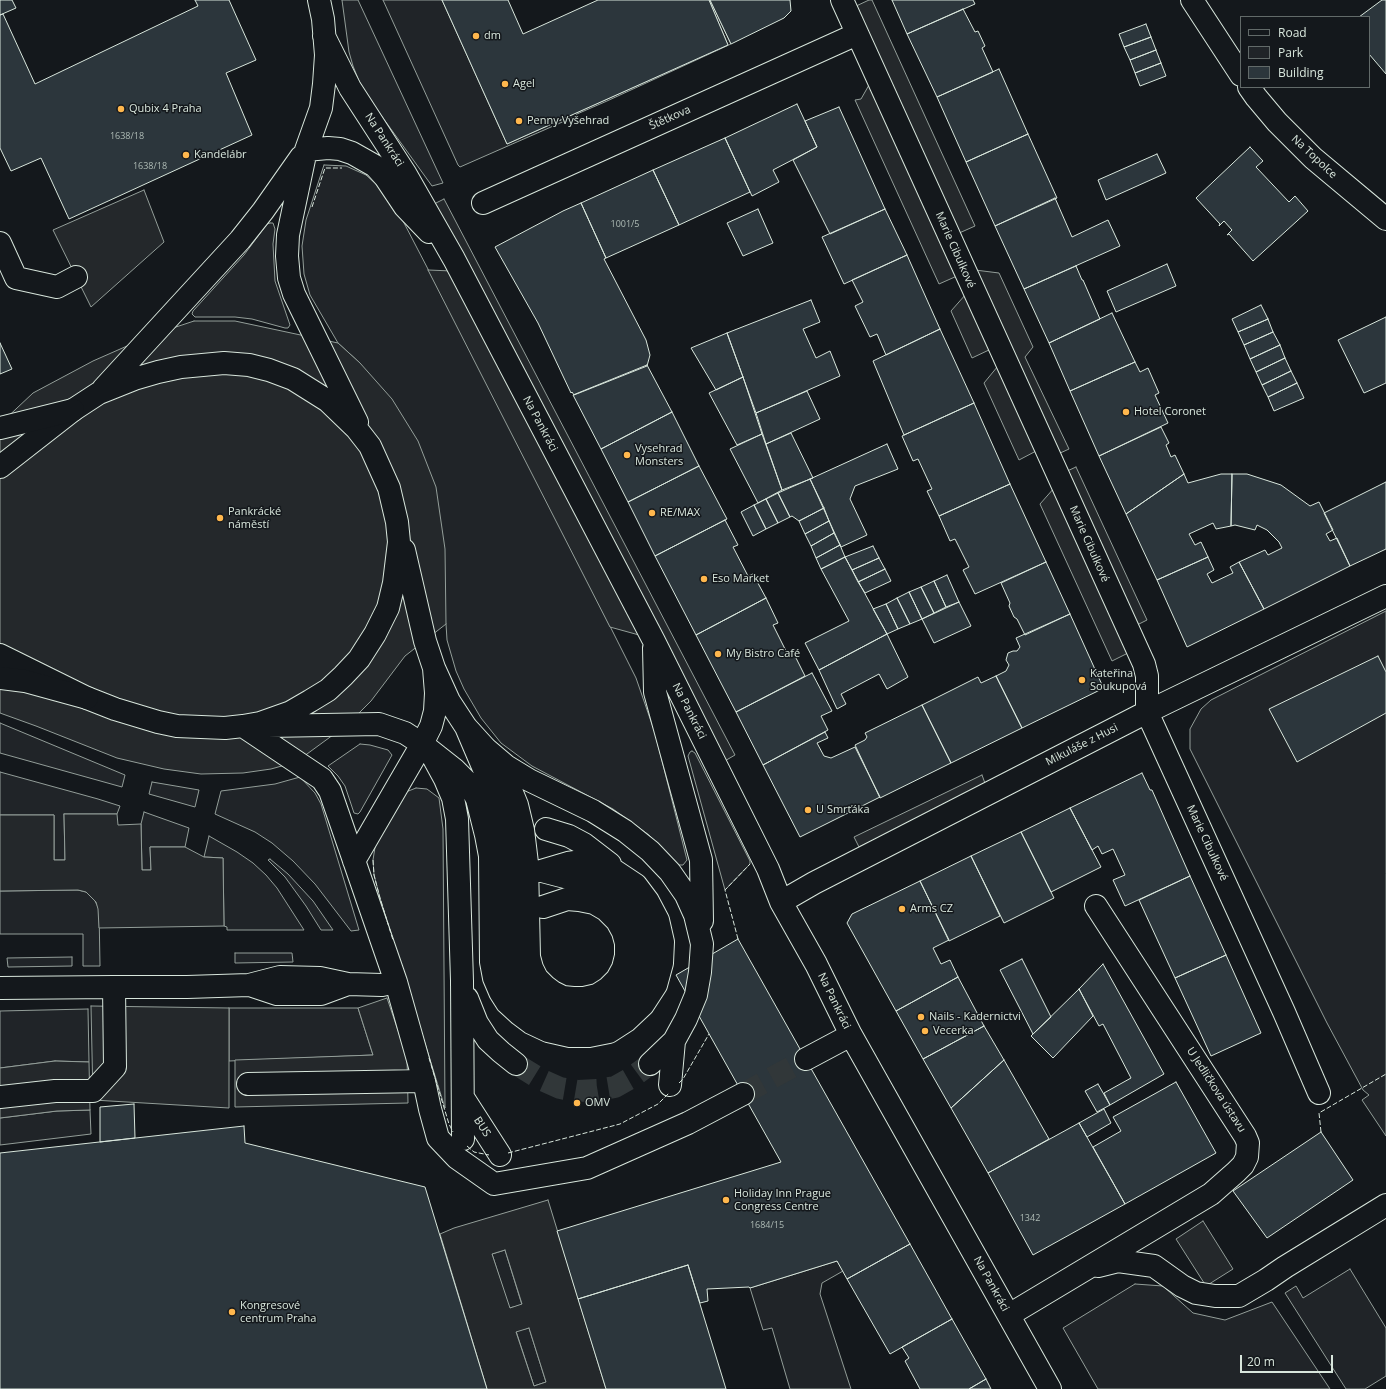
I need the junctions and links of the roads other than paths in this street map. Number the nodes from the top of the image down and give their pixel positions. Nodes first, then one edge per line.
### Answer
1 (319, 0) edge
2 (842, 0) edge
3 (1192, 0) edge
4 (857, 34) junction
5 (324, 36) junction
6 (1240, 73) edge
7 (1250, 88) edge
8 (306, 150) junction
9 (483, 203) dead end
10 (1386, 219) edge
11 (0, 243) edge
12 (454, 258) junction
13 (76, 278) dead end
14 (99, 393) junction
15 (73, 410) junction
16 (0, 428) edge
17 (370, 446) junction
18 (0, 467) edge
19 (397, 522) junction
20 (1386, 596) edge
21 (654, 641) junction
22 (0, 655) edge
23 (434, 668) junction
24 (0, 678) edge
25 (87, 698) junction
26 (1147, 712) junction
27 (243, 726) junction
28 (466, 727) junction
29 (422, 744) junction
30 (486, 749) junction
31 (500, 809) junction
32 (546, 829) dead end
33 (354, 861) junction
34 (636, 885) junction
35 (781, 902) junction
36 (1096, 906) dead end
37 (544, 907) dead end
38 (702, 944) junction
39 (462, 981) junction
40 (396, 982) junction
41 (114, 987) junction
42 (0, 988) edge
43 (531, 1000) junction
44 (851, 1035) junction
45 (674, 1041) junction
46 (806, 1059) tunnel mouth
47 (516, 1064) tunnel mouth
48 (650, 1064) tunnel mouth
49 (424, 1081) junction
50 (248, 1084) dead end
51 (670, 1085) dead end
52 (1319, 1093) dead end
53 (743, 1094) tunnel mouth
54 (0, 1098) edge
55 (464, 1099) junction
56 (463, 1139) dead end
57 (500, 1155) dead end
58 (1386, 1205) edge
59 (1086, 1269) junction
60 (1009, 1315) junction
61 (1050, 1389) edge

1 - 5 street, Na Pankráci
2 - 4 street, Marie Cibulkové
3 - 6 street
4 - 9 street, Štětkova
4 - 26 street, Marie Cibulkové
5 - 8 street, Na Pankráci
5 - 12 street, Na Pankráci
7 - 10 street, Na Topolce
8 - 12 street
8 - 14 street
8 - 17 street
11 - 13 street
12 - 21 street, Na Pankráci
14 - 15 street
14 - 17 street
15 - 16 street
15 - 18 street
17 - 19 street
19 - 23 street
19 - 27 street
20 - 26 street, Mikuláše z Husi
21 - 35 street, Na Pankráci
21 - 38 street
22 - 25 street
23 - 28 street
23 - 29 street
24 - 25 street
25 - 27 street
26 - 35 street, Mikuláše z Husi
26 - 52 street, Marie Cibulkové
27 - 29 street
27 - 33 street
28 - 30 street
28 - 31 street
29 - 31 street
29 - 33 street
29 - 39 street
30 - 31 street
30 - 38 street
31 - 43 street
31 - 43 street
32 - 34 street
33 - 40 street
34 - 43 street
34 - 43 street
35 - 44 street, Na Pankráci
36 - 59 street, U Jedličkova ústavu
37 - 43 street
38 - 45 street
39 - 47 street
39 - 55 street
40 - 41 street
40 - 49 street
41 - 42 street
41 - 54 street
44 - 46 street
44 - 60 street, Na Pankráci
45 - 48 street
45 - 51 street
49 - 50 street
49 - 53 street
55 - 56 street
55 - 57 street, BUS
58 - 59 street
59 - 60 street, U Jedličkova ústavu
60 - 61 street, Na Pankráci

